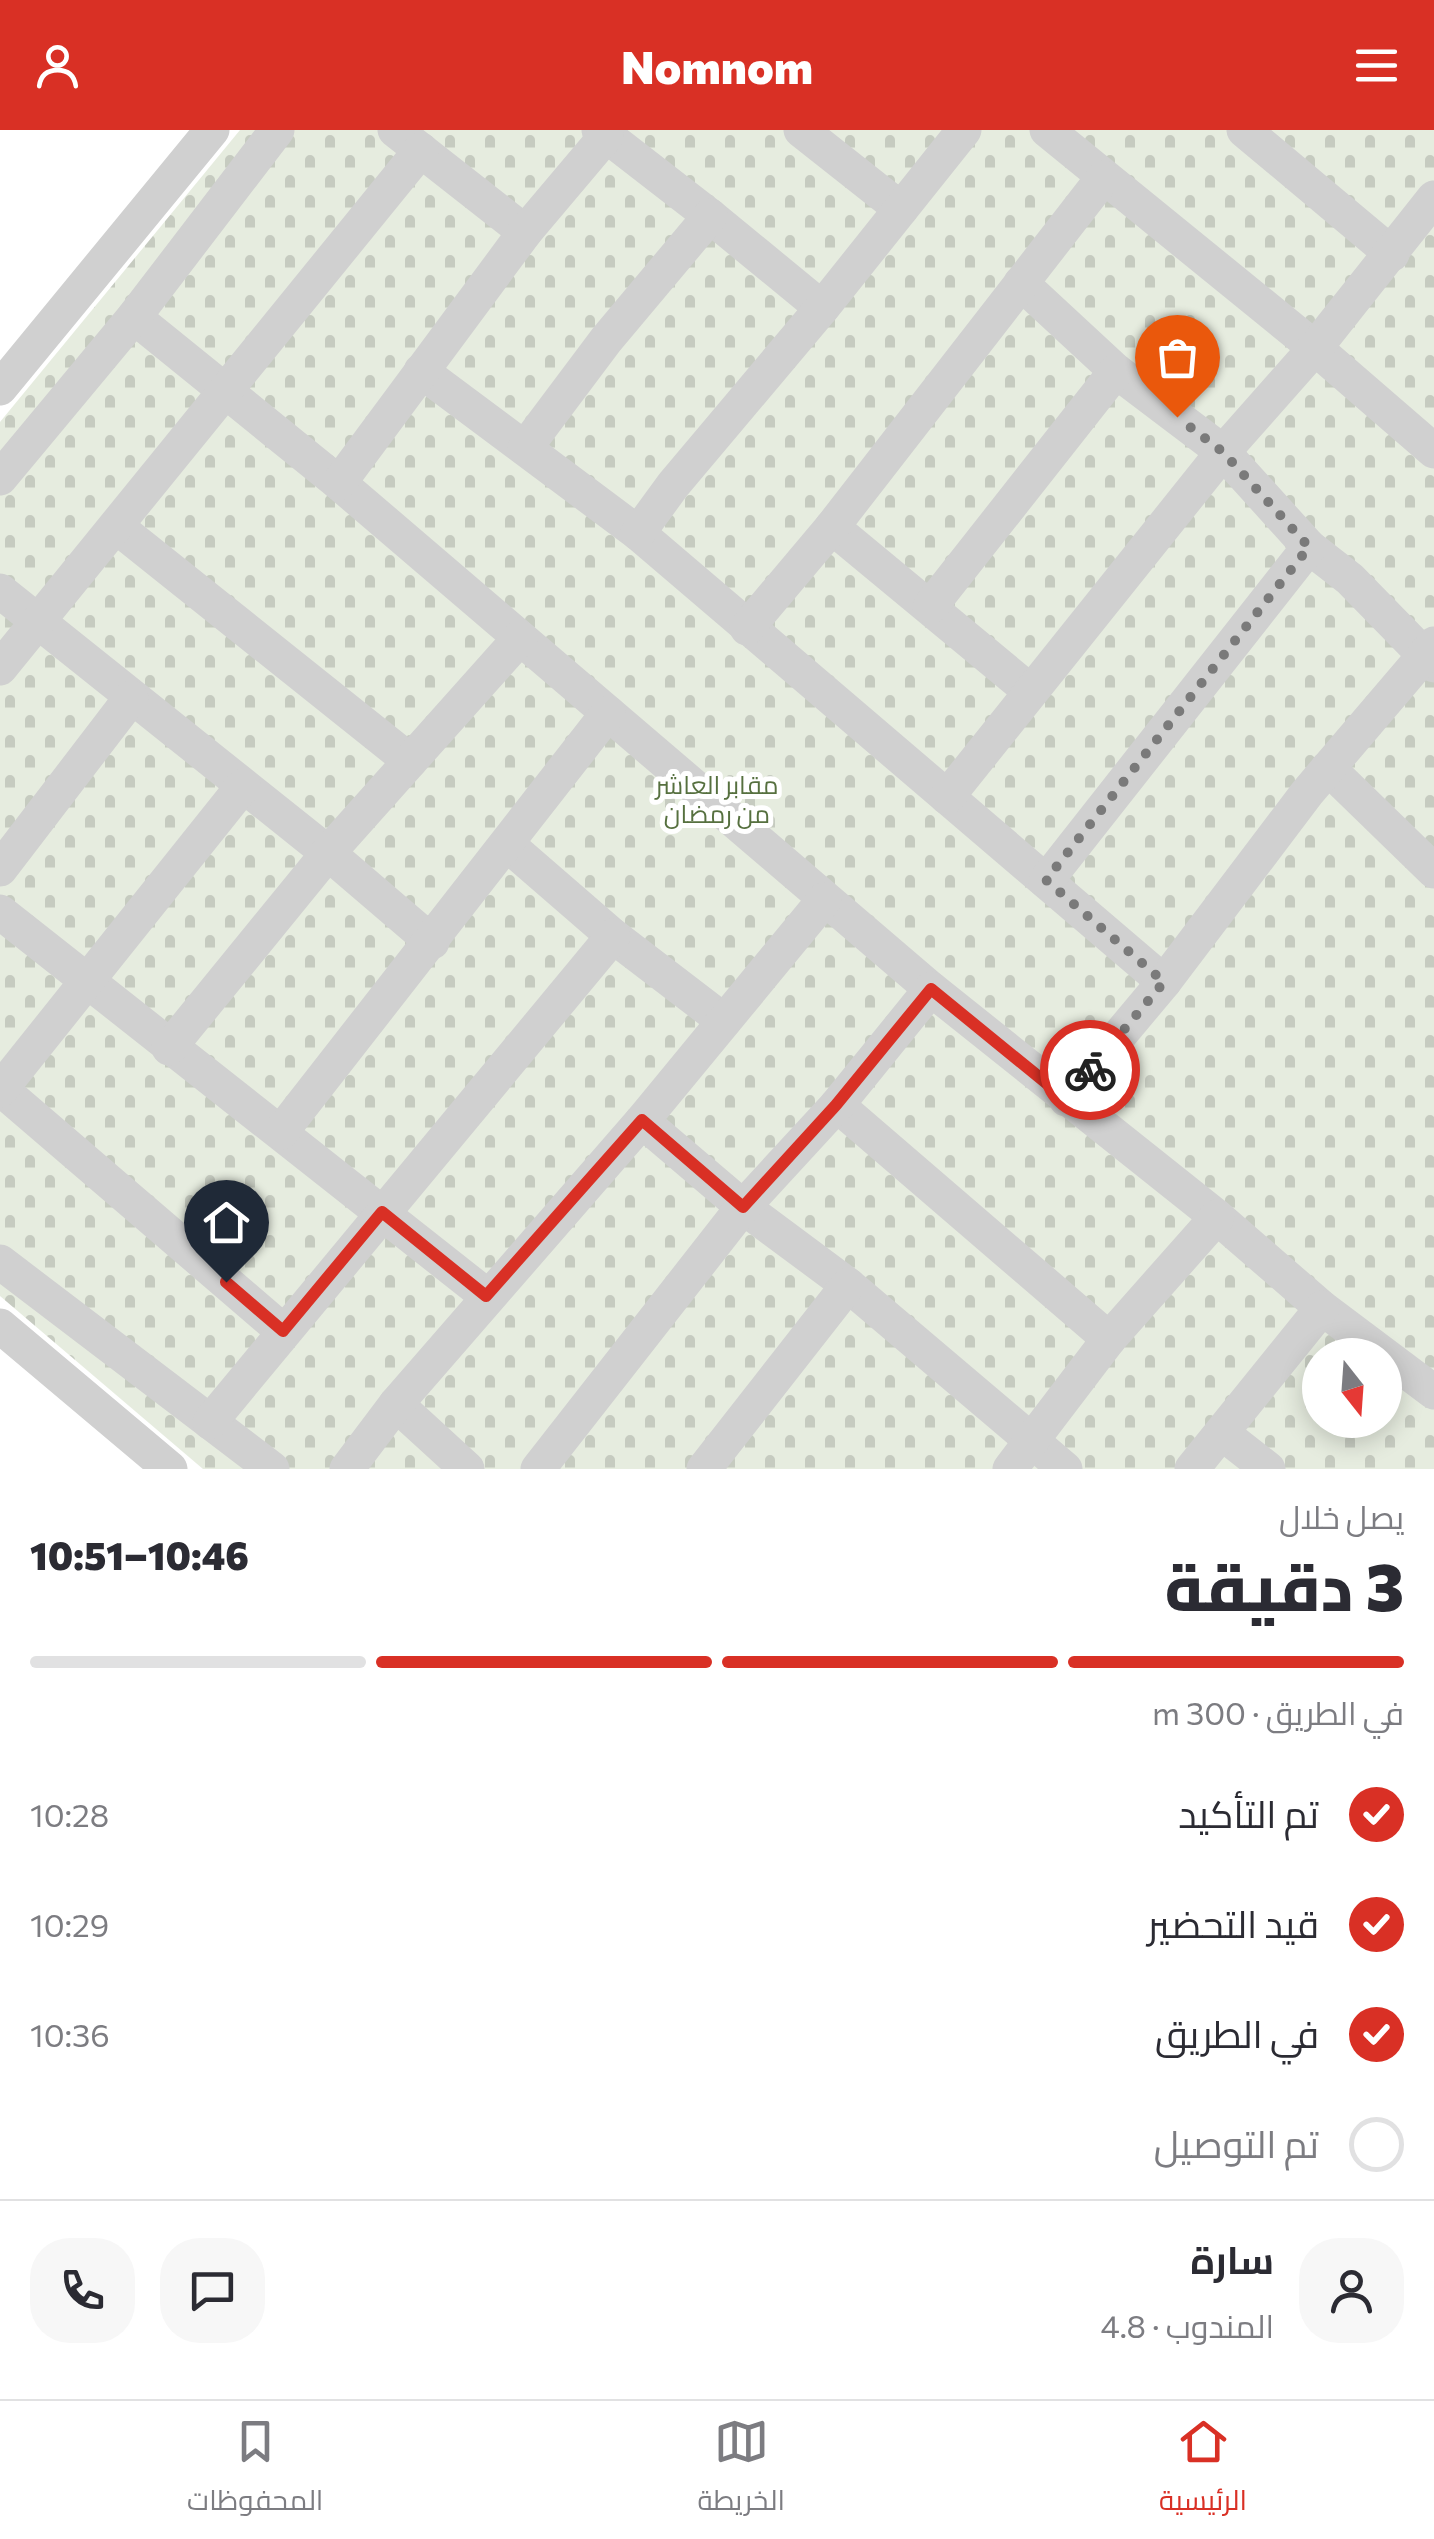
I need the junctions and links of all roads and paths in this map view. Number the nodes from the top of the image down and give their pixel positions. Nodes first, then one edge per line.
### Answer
1 (212, 130) edge
2 (277, 130) edge
3 (801, 130) edge
4 (964, 130) edge
5 (1047, 130) edge
6 (1244, 130) edge
7 (602, 133) edge
8 (408, 140) edge
9 (1104, 178) junction
10 (1434, 198) edge
11 (901, 209) junction
12 (710, 216) junction
13 (525, 232) junction
14 (1392, 254) junction
15 (1022, 283) junction
16 (822, 308) junction
17 (134, 317) junction
18 (1315, 348) junction
19 (1116, 371) junction
20 (421, 372) junction
21 (0, 388) edge
22 (224, 390) junction
23 (525, 448) junction
24 (1434, 451) edge
25 (1223, 452) junction
26 (0, 478) edge
27 (339, 483) junction
28 (118, 527) junction
29 (832, 527) junction
30 (638, 534) junction
31 (1309, 547) junction
32 (0, 591) edge
33 (930, 607) junction
34 (37, 622) junction
35 (747, 628) junction
36 (520, 638) junction
37 (1431, 655) edge
38 (0, 668) edge
39 (1030, 691) junction
40 (131, 698) junction
41 (608, 713) junction
42 (410, 761) junction
43 (1328, 768) junction
44 (242, 786) junction
45 (947, 798) junction
46 (508, 845) junction
47 (328, 853) junction
48 (0, 868) edge
49 (1434, 871) edge
50 (1046, 880) junction
51 (824, 900) junction
52 (0, 912) edge
53 (613, 936) junction
54 (432, 942) junction
55 (88, 978) junction
56 (1164, 982) junction
57 (931, 989) junction
58 (724, 1021) junction
59 (169, 1048) junction
60 (0, 1090) edge
61 (1066, 1099) junction
62 (836, 1105) junction
63 (642, 1120) junction
64 (281, 1132) junction
65 (743, 1207) junction
66 (382, 1212) junction
67 (1217, 1217) junction
68 (0, 1262) edge
69 (848, 1285) junction
70 (486, 1296) junction
71 (1322, 1308) junction
72 (0, 1326) edge
73 (283, 1331) junction
74 (1110, 1339) junction
75 (1434, 1392) edge
76 (396, 1404) junction
77 (210, 1422) junction
78 (1222, 1433) junction
79 (1021, 1455) edge
80 (170, 1469) edge
81 (272, 1469) edge
82 (347, 1469) edge
83 (467, 1469) edge
84 (538, 1469) edge
85 (704, 1469) edge
86 (1065, 1469) edge
87 (1192, 1469) edge
88 (1268, 1469) edge

1 - 21 lane
2 - 17 lane
3 - 11 lane
4 - 11 lane
5 - 9 lane
6 - 14 lane
7 - 12 lane
7 - 13 lane
8 - 13 lane
8 - 22 lane
9 - 15 lane
9 - 18 lane
10 - 14 lane
11 - 16 lane
12 - 16 lane
12 - 23 lane
13 - 20 lane
14 - 18 lane
15 - 19 lane
15 - 29 lane
16 - 30 lane
17 - 22 lane
17 - 26 lane
18 - 24 lane
18 - 25 lane
19 - 25 lane
19 - 33 lane
20 - 23 lane
20 - 27 lane
22 - 27 lane
22 - 28 lane
23 - 30 lane
25 - 31 lane
25 - 39 lane
27 - 36 lane
28 - 34 lane
28 - 42 lane
29 - 33 lane
29 - 35 lane
30 - 35 lane
31 - 37 lane
31 - 50 lane
32 - 34 lane
33 - 39 lane
34 - 38 lane
34 - 40 lane
35 - 45 lane
36 - 41 lane
36 - 42 lane
37 - 43 lane
39 - 45 lane
40 - 44 lane
40 - 48 lane
41 - 46 lane
41 - 51 lane
42 - 47 lane
43 - 49 lane
43 - 56 lane
44 - 47 lane
44 - 55 lane
45 - 50 lane
46 - 53 lane
46 - 54 lane
47 - 54 lane
47 - 59 lane
50 - 56 lane
51 - 57 lane
51 - 58 lane
52 - 55 lane
53 - 58 lane
53 - 66 lane
54 - 64 lane
55 - 59 lane
55 - 60 lane
56 - 61 lane
57 - 61 lane
57 - 62 lane
58 - 63 lane
59 - 64 lane
60 - 73 lane
61 - 67 lane
62 - 65 lane
62 - 74 lane
63 - 65 lane
63 - 70 lane
64 - 66 lane
65 - 69 lane
65 - 84 lane
66 - 70 lane
66 - 73 lane
67 - 71 lane
67 - 74 lane
68 - 77 lane
69 - 79 lane
69 - 85 lane
70 - 76 lane
71 - 75 lane
71 - 78 lane
72 - 80 lane
73 - 77 lane
74 - 79 lane
76 - 82 lane
76 - 83 lane
77 - 81 lane
78 - 87 lane
78 - 88 lane
79 - 86 lane

